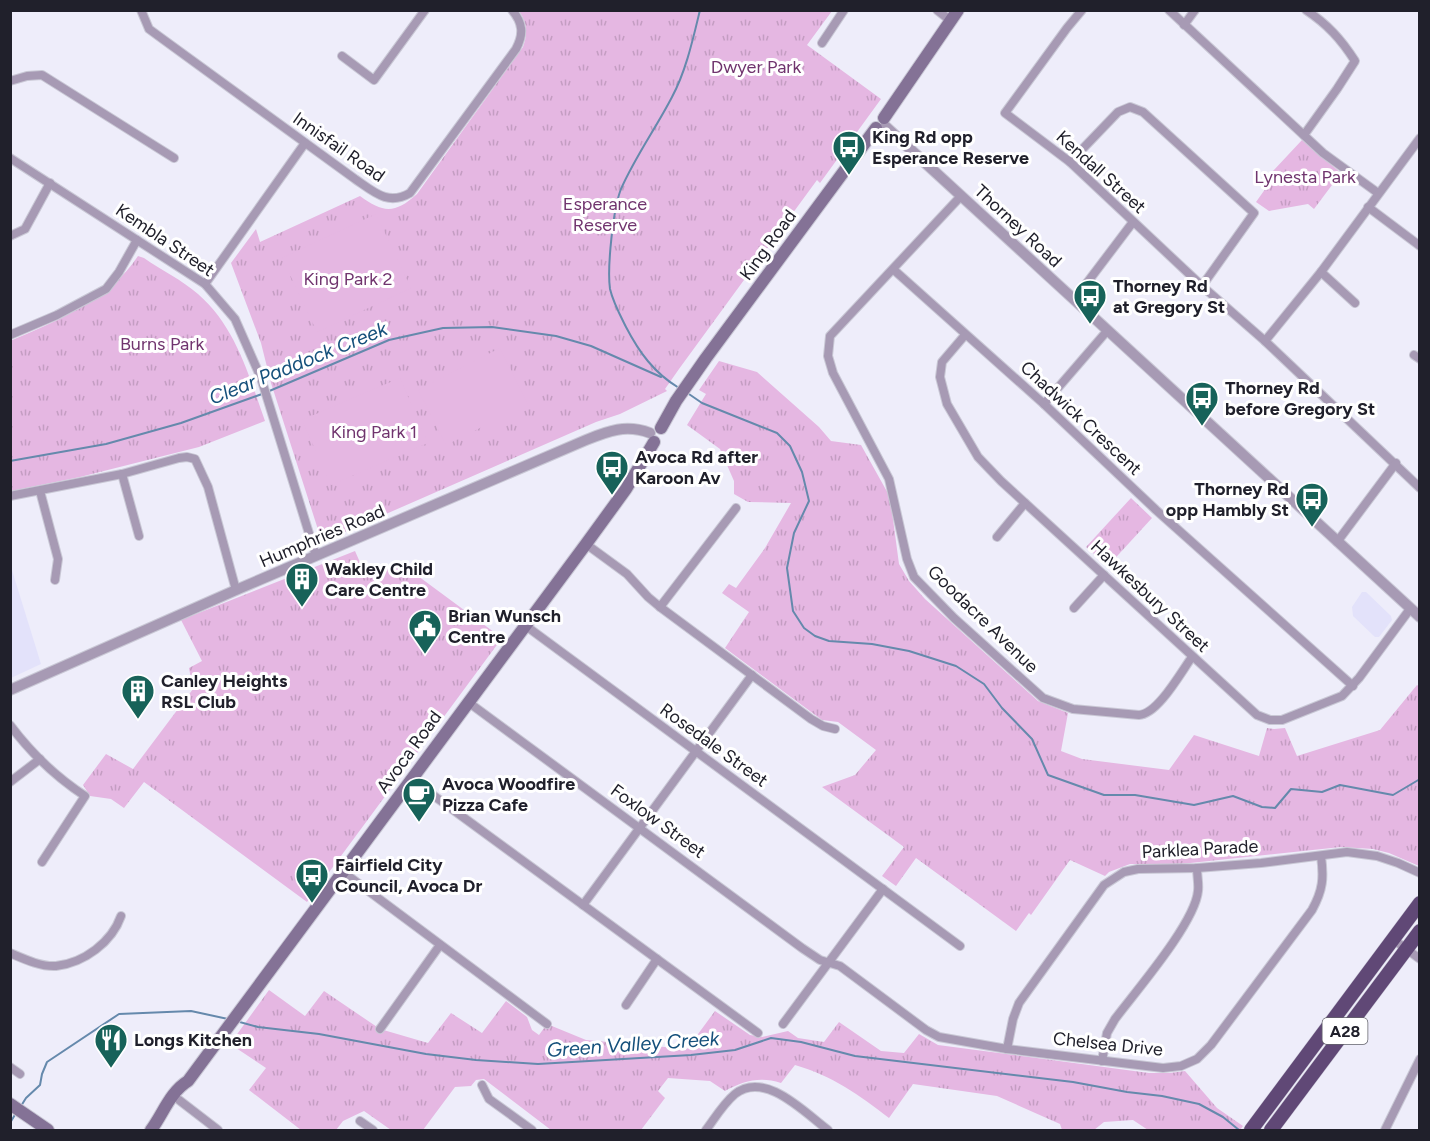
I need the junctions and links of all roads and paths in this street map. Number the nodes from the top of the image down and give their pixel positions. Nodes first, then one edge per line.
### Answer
1 (141, 10) edge
2 (425, 10) edge
3 (512, 10) edge
4 (844, 10) edge
5 (938, 10) edge
6 (1169, 10) edge
7 (1195, 10) edge
8 (1305, 10) edge
9 (1080, 11) edge
10 (955, 16) edge
11 (1184, 26) junction
12 (822, 42) dead end
13 (342, 56) dead end
14 (10, 81) edge
15 (882, 124) junction
16 (1304, 135) junction
17 (1419, 138) edge
18 (305, 144) junction
19 (10, 158) edge
20 (174, 158) dead end
21 (1070, 162) junction
22 (50, 183) junction
23 (1378, 193) junction
24 (961, 196) junction
25 (1368, 207) junction
26 (1133, 222) junction
27 (10, 236) edge
28 (137, 240) junction
29 (1419, 246) edge
30 (894, 270) junction
31 (1321, 272) junction
32 (204, 284) junction
33 (1202, 286) junction
34 (1074, 300) junction
35 (1355, 303) dead end
36 (1107, 331) junction
37 (10, 334) edge
38 (965, 335) junction
39 (1265, 341) junction
40 (689, 383) joint
41 (1044, 404) junction
42 (655, 434) junction
43 (1396, 463) junction
44 (123, 474) junction
45 (1419, 488) edge
46 (40, 491) junction
47 (10, 496) edge
48 (1025, 503) junction
49 (736, 508) dead end
50 (139, 536) dead end
51 (997, 537) dead end
52 (1337, 542) junction
53 (586, 544) junction
54 (316, 556) junction
55 (1104, 575) junction
56 (55, 580) dead end
57 (236, 590) junction
58 (660, 607) junction
59 (1074, 608) dead end
60 (1410, 609) junction
61 (1419, 617) edge
62 (525, 626) junction
63 (1192, 657) junction
64 (752, 675) junction
65 (1353, 686) junction
66 (10, 690) edge
67 (468, 702) junction
68 (10, 725) edge
69 (835, 729) dead end
70 (696, 752) junction
71 (40, 759) junction
72 (411, 779) junction
73 (10, 782) edge
74 (639, 828) junction
75 (1321, 856) junction
76 (42, 862) dead end
77 (1197, 868) junction
78 (343, 872) junction
79 (1419, 873) edge
80 (883, 890) junction
81 (1419, 903) edge
82 (583, 905) junction
83 (121, 916) dead end
84 (1419, 931) edge
85 (1394, 940) junction
86 (440, 945) junction
87 (960, 946) dead end
88 (1406, 950) junction
89 (10, 953) edge
90 (657, 959) junction
91 (1419, 960) edge
92 (829, 962) junction
93 (626, 1005) dead end
94 (547, 1024) dead end
95 (783, 1024) dead end
96 (380, 1029) dead end
97 (758, 1033) dead end
98 (1007, 1049) junction
99 (1419, 1059) edge
100 (1102, 1061) junction
101 (10, 1067) edge
102 (20, 1074) dead end
103 (188, 1081) junction
104 (482, 1085) dead end
105 (178, 1100) junction
106 (11, 1105) edge
107 (162, 1116) junction
108 (360, 1120) dead end
109 (823, 1129) edge
110 (1252, 1129) edge
111 (48, 1131) edge
112 (151, 1131) edge
113 (218, 1131) edge
114 (374, 1131) edge
115 (532, 1131) edge
116 (706, 1131) edge
117 (1271, 1131) edge
118 (1385, 1131) edge

1 - 18 street, Innisfail Road
2 - 13 street
3 - 18 street, Innisfail Road
4 - 12 street
5 - 10 street
6 - 11 street
7 - 11 street
8 - 16 street
9 - 21 street, Kendall Street
10 - 15 main road, King Road
11 - 16 street
14 - 20 street
15 - 24 street, Thorney Road
15 - 40 main road, King Road
16 - 23 street
17 - 23 street
18 - 32 street
19 - 22 street, Kembla Street
21 - 26 street, Kendall Street
21 - 33 street
22 - 27 street
22 - 28 street, Kembla Street
23 - 25 street
24 - 30 street, Goodacre Avenue
24 - 34 street, Thorney Road
25 - 29 street
25 - 31 street
26 - 33 street, Kendall Street
26 - 34 street
28 - 32 street, Kembla Street
28 - 37 street
30 - 38 street, Chadwick Crescent
30 - 63 street, Goodacre Avenue
31 - 35 street
31 - 39 street
32 - 54 street, Kembla Street
33 - 39 street, Kendall Street
34 - 36 street, Thorney Road
36 - 41 street
36 - 52 street, Thorney Road
38 - 41 street, Chadwick Crescent
38 - 48 street, Hawkesbury Street
39 - 43 street, Kendall Street
40 - 42 main road, Avoca Road
41 - 65 street, Chadwick Crescent
42 - 53 main road, Avoca Road
42 - 54 street, Humphries Road
43 - 45 street, Kendall Street
43 - 52 street
44 - 46 street
44 - 50 street
44 - 57 street
46 - 47 street
46 - 56 street
48 - 51 street
48 - 55 street, Hawkesbury Street
49 - 58 street
52 - 60 street, Thorney Road
53 - 58 street
53 - 62 main road, Avoca Road
54 - 57 street, Humphries Road
55 - 59 street
55 - 63 street, Hawkesbury Street
57 - 66 street, Humphries Road
58 - 64 street
60 - 61 street, Thorney Road
60 - 65 street, Hawkesbury Street
62 - 67 main road, Avoca Road
62 - 70 street, Rosedale Street
63 - 65 street, Hawkesbury Street
64 - 69 street
64 - 70 street
67 - 72 main road, Avoca Road
67 - 74 street, Foxlow Street
68 - 71 street
70 - 74 street
70 - 80 street, Rosedale Street
71 - 73 street
71 - 76 street
72 - 78 main road, Avoca Road
72 - 82 street
74 - 82 street
74 - 92 street, Foxlow Street
75 - 77 street, Parklea Parade
75 - 79 street, Parklea Parade
75 - 100 street, Chelsea Drive
77 - 98 street, Parklea Parade
77 - 100 street
78 - 86 street
78 - 103 main road, Avoca Road
80 - 87 street, Rosedale Street
80 - 92 street
81 - 85 highway, A28
82 - 90 street
83 - 89 street
84 - 88 highway, A28
85 - 88 street
85 - 110 highway, A28
86 - 94 street
86 - 96 street
88 - 91 street
88 - 117 highway, A28
90 - 93 street
90 - 97 street
92 - 95 street
92 - 98 street, Chelsea Drive
98 - 100 street, Chelsea Drive
99 - 118 street
101 - 102 street
103 - 105 main road, Avoca Road
103 - 107 main road, Avoca Road
104 - 115 street
105 - 107 main road, Avoca Road
105 - 113 street
106 - 111 main road
107 - 112 main road, Avoca Road
108 - 114 street
109 - 116 street

